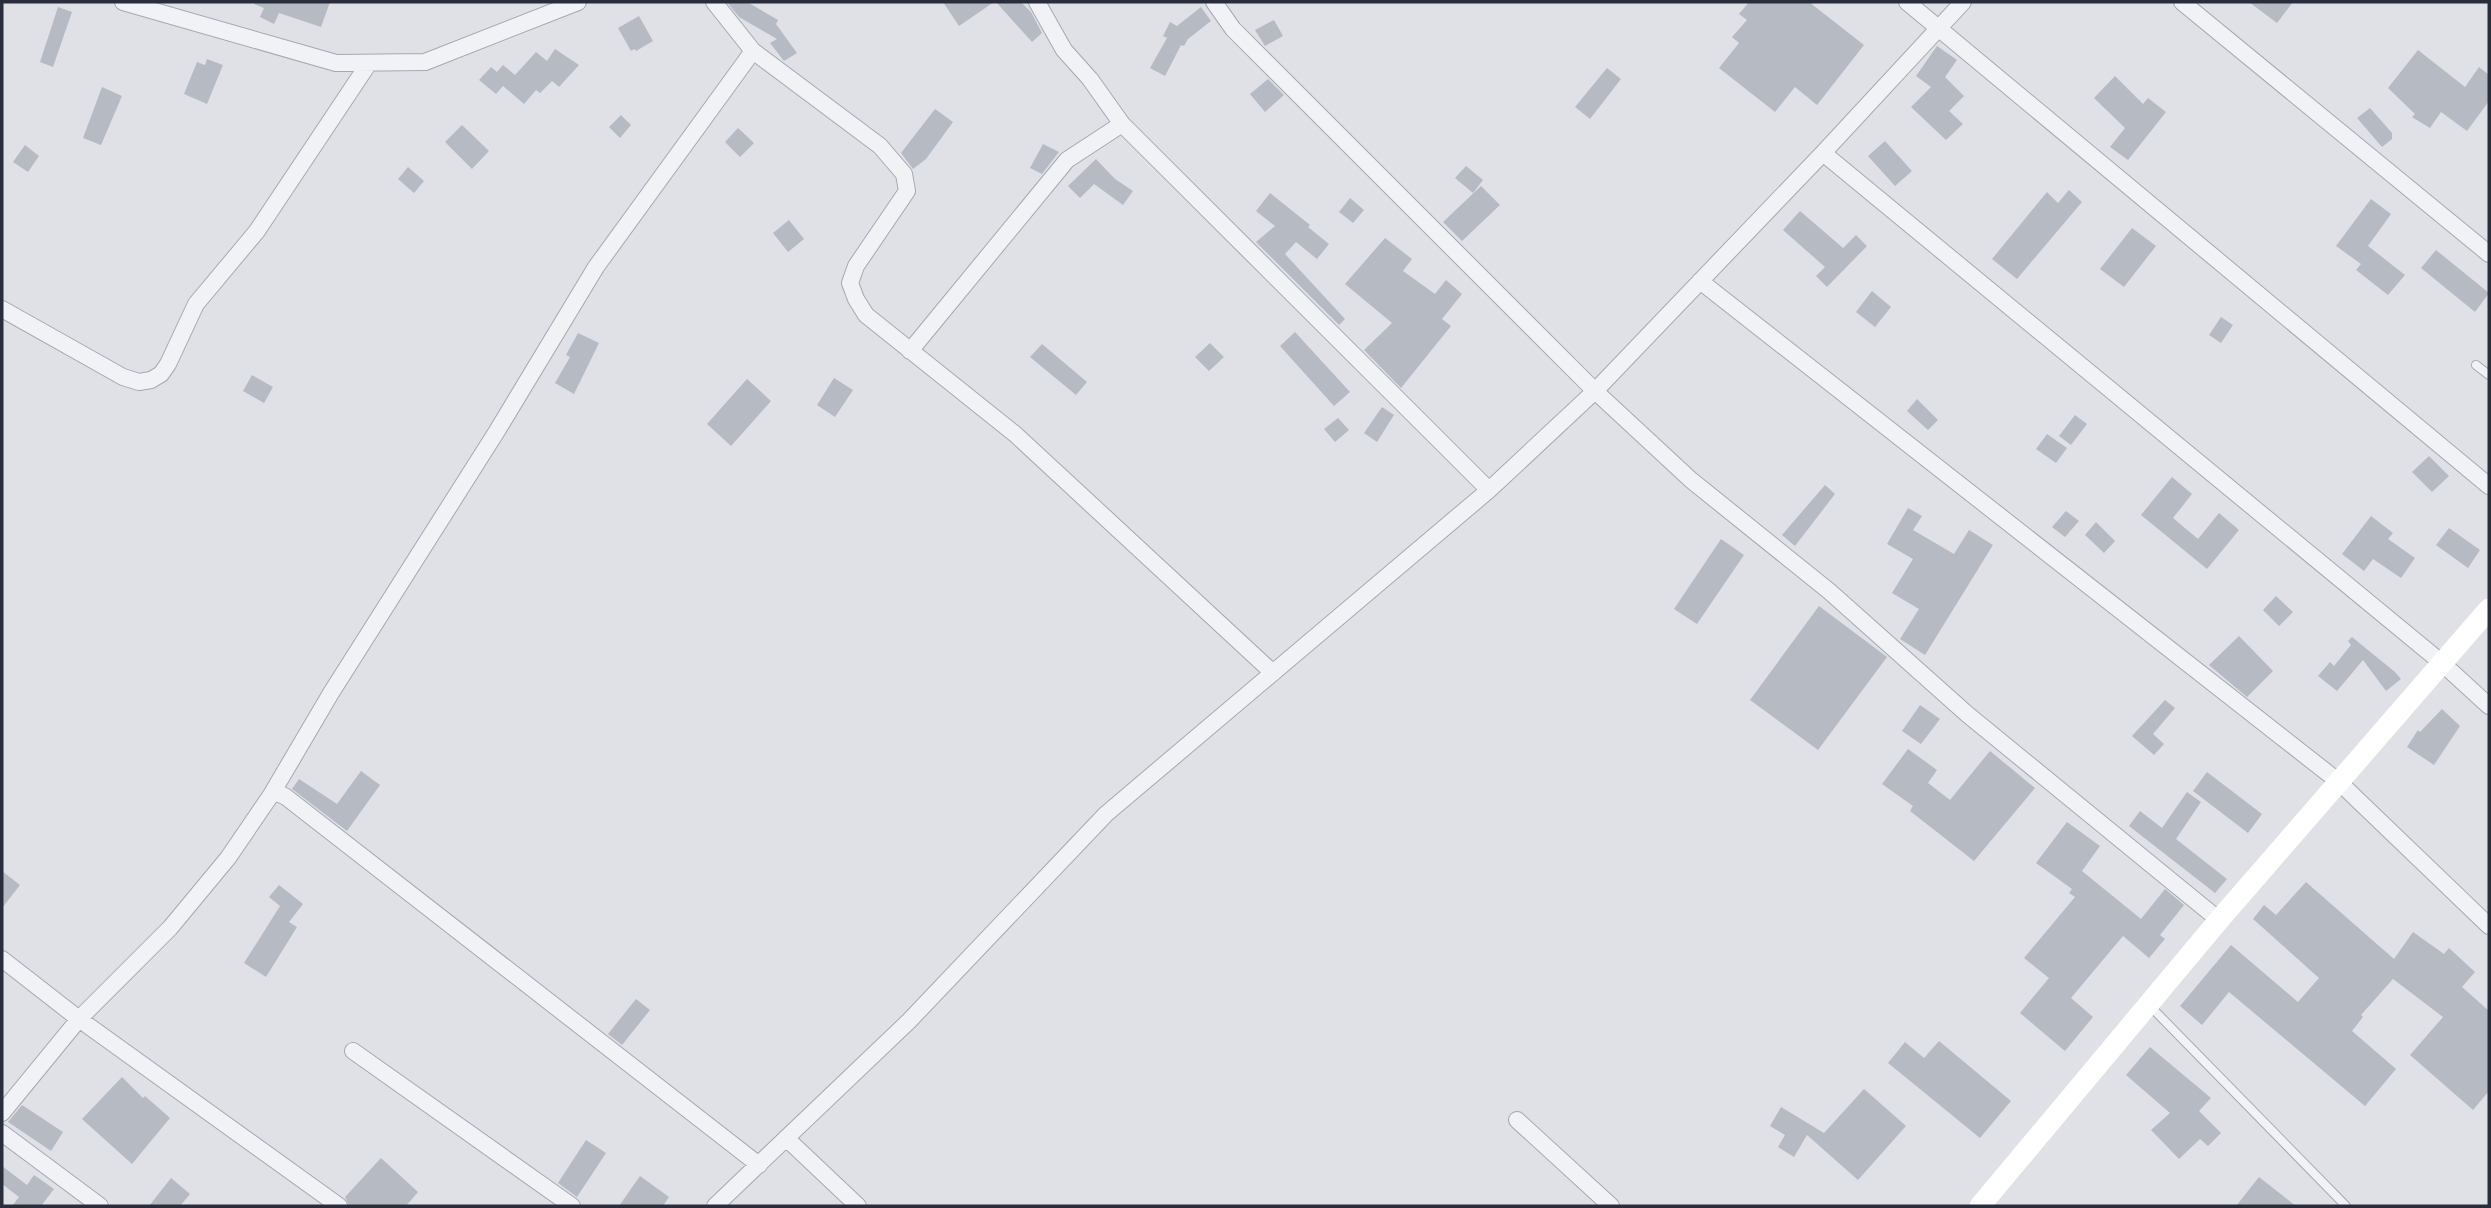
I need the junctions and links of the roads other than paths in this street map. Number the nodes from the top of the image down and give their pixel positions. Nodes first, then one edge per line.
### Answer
1 (124, 2) edge
2 (578, 2) edge
3 (715, 2) edge
4 (1214, 2) edge
5 (1907, 2) edge
6 (1963, 2) edge
7 (2182, 2) edge
8 (1041, 3) edge
9 (1938, 28) junction
10 (753, 51) junction
11 (369, 62) junction
12 (1122, 124) junction
13 (1824, 153) junction
14 (2489, 254) edge
15 (1700, 281) junction
16 (2, 309) edge
17 (910, 351) junction
18 (2476, 365) dead end
19 (2489, 375) edge
20 (1595, 391) junction
21 (2489, 486) edge
22 (1489, 489) junction
23 (2489, 609) edge
24 (2442, 663) junction
25 (1273, 673) junction
26 (2489, 706) edge
27 (2339, 782) junction
28 (271, 796) junction
29 (2219, 920) junction
30 (2489, 926) edge
31 (2, 960) edge
32 (2148, 1004) junction
33 (79, 1019) junction
34 (353, 1051) dead end
35 (2, 1113) edge
36 (1517, 1120) dead end
37 (2, 1133) edge
38 (786, 1138) junction
39 (759, 1164) junction
40 (100, 1206) edge
41 (339, 1206) edge
42 (572, 1206) edge
43 (715, 1206) edge
44 (858, 1206) edge
45 (1611, 1206) edge
46 (1980, 1206) edge
47 (2346, 1206) edge

1 - 11 street
2 - 11 street
3 - 10 street
4 - 20 street
5 - 9 street
6 - 9 street
7 - 14 street
8 - 12 street
9 - 13 street
9 - 21 street
10 - 17 street
10 - 28 street
11 - 16 street
12 - 17 street
12 - 22 street
13 - 15 street
13 - 24 street
15 - 20 street
15 - 27 street
17 - 25 street
18 - 19 lane
20 - 22 street
20 - 29 street
22 - 25 street
23 - 24 street
24 - 26 street
24 - 27 street
25 - 38 street
27 - 29 street
27 - 30 street
28 - 33 street
28 - 39 street
29 - 32 street
31 - 33 street
32 - 46 street
32 - 47 lane
33 - 35 street
33 - 41 street
34 - 42 street
36 - 45 street
37 - 40 street
38 - 39 street
38 - 44 street
39 - 43 street

